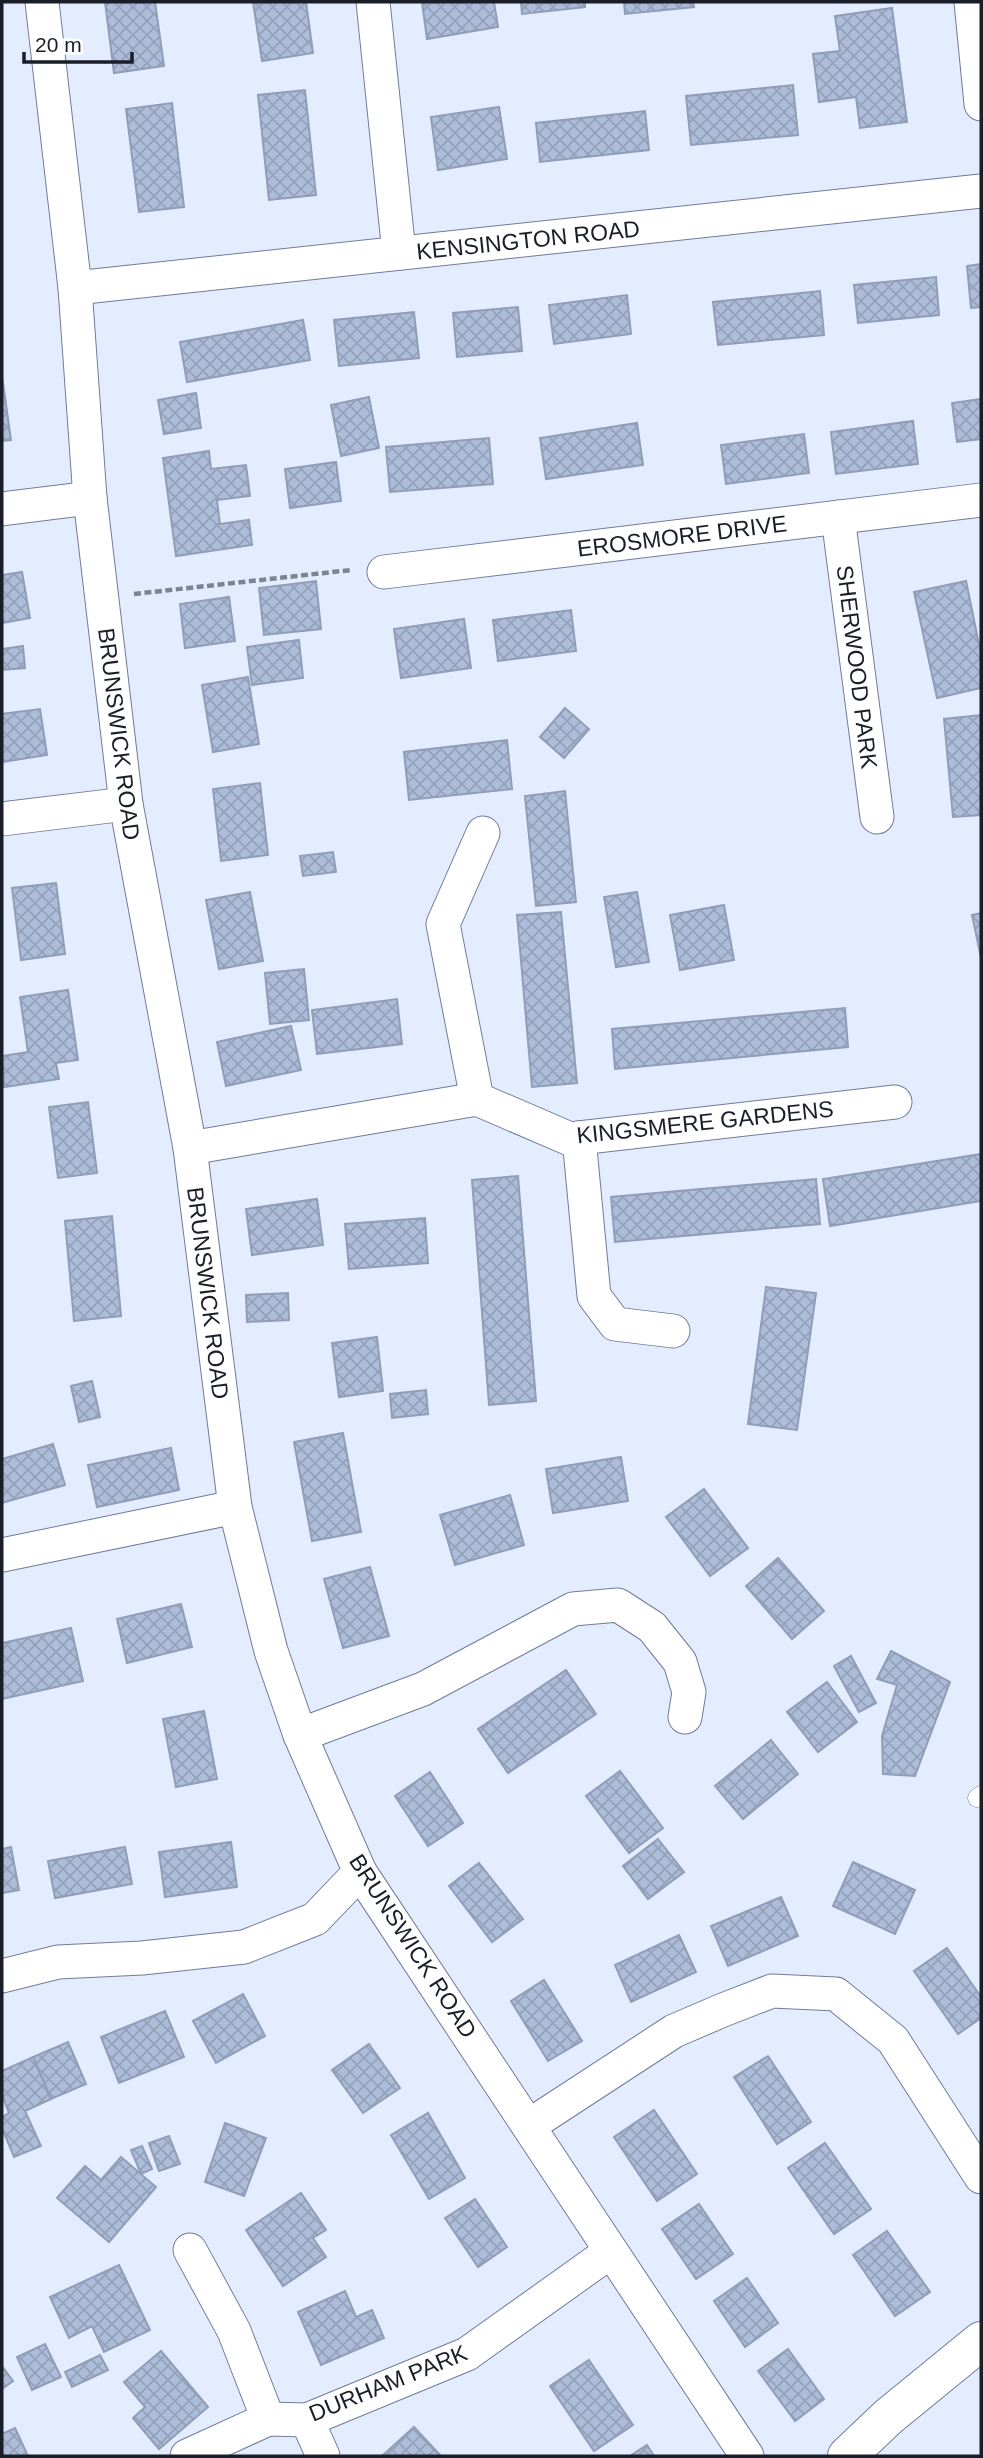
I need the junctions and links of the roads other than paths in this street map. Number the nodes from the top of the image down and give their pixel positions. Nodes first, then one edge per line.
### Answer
1 (42, 2) edge
2 (373, 2) edge
3 (971, 2) edge
4 (981, 104) edge
5 (981, 191) edge
6 (399, 253) junction
7 (75, 288) junction
8 (90, 498) junction
9 (981, 500) edge
10 (2, 509) edge
11 (838, 517) junction
12 (384, 572) road end
13 (126, 804) junction
14 (877, 817) dead end
15 (2, 819) edge
16 (483, 833) dead end
17 (477, 1099) junction
18 (895, 1102) dead end
19 (579, 1138) junction
20 (190, 1148) junction
21 (673, 1331) dead end
22 (236, 1507) junction
23 (2, 1555) edge
24 (685, 1717) dead end
25 (300, 1735) junction
26 (360, 1872) junction
27 (2, 1976) edge
28 (530, 2125) junction
29 (981, 2178) edge
30 (190, 2250) dead end
31 (610, 2252) junction
32 (981, 2341) edge
33 (268, 2418) junction
34 (307, 2420) junction
35 (187, 2456) edge
36 (323, 2456) edge
37 (747, 2456) edge
38 (847, 2456) edge

1 - 7 street, BRUNSWICK ROAD
2 - 6 street
3 - 4 street
5 - 6 street, KENSINGTON ROAD
6 - 7 street, KENSINGTON ROAD
7 - 8 street, BRUNSWICK ROAD
8 - 10 street
8 - 13 street, BRUNSWICK ROAD
9 - 11 street, EROSMORE DRIVE
11 - 12 street, EROSMORE DRIVE
11 - 14 street, SHERWOOD PARK
13 - 15 street
13 - 20 street, BRUNSWICK ROAD
16 - 17 street
17 - 19 street, KINGSMERE GARDENS
17 - 20 street
18 - 19 street, KINGSMERE GARDENS
19 - 21 street
20 - 22 street, BRUNSWICK ROAD
22 - 23 street
22 - 25 street, BRUNSWICK ROAD
24 - 25 street
25 - 26 street, BRUNSWICK ROAD
26 - 27 street
26 - 28 street, BRUNSWICK ROAD
28 - 29 street
28 - 31 street, BRUNSWICK ROAD
30 - 33 street
31 - 34 street, DURHAM PARK
31 - 37 street, BRUNSWICK ROAD
32 - 38 street
33 - 34 street, DURHAM PARK
33 - 35 street, DURHAM PARK
34 - 36 street

